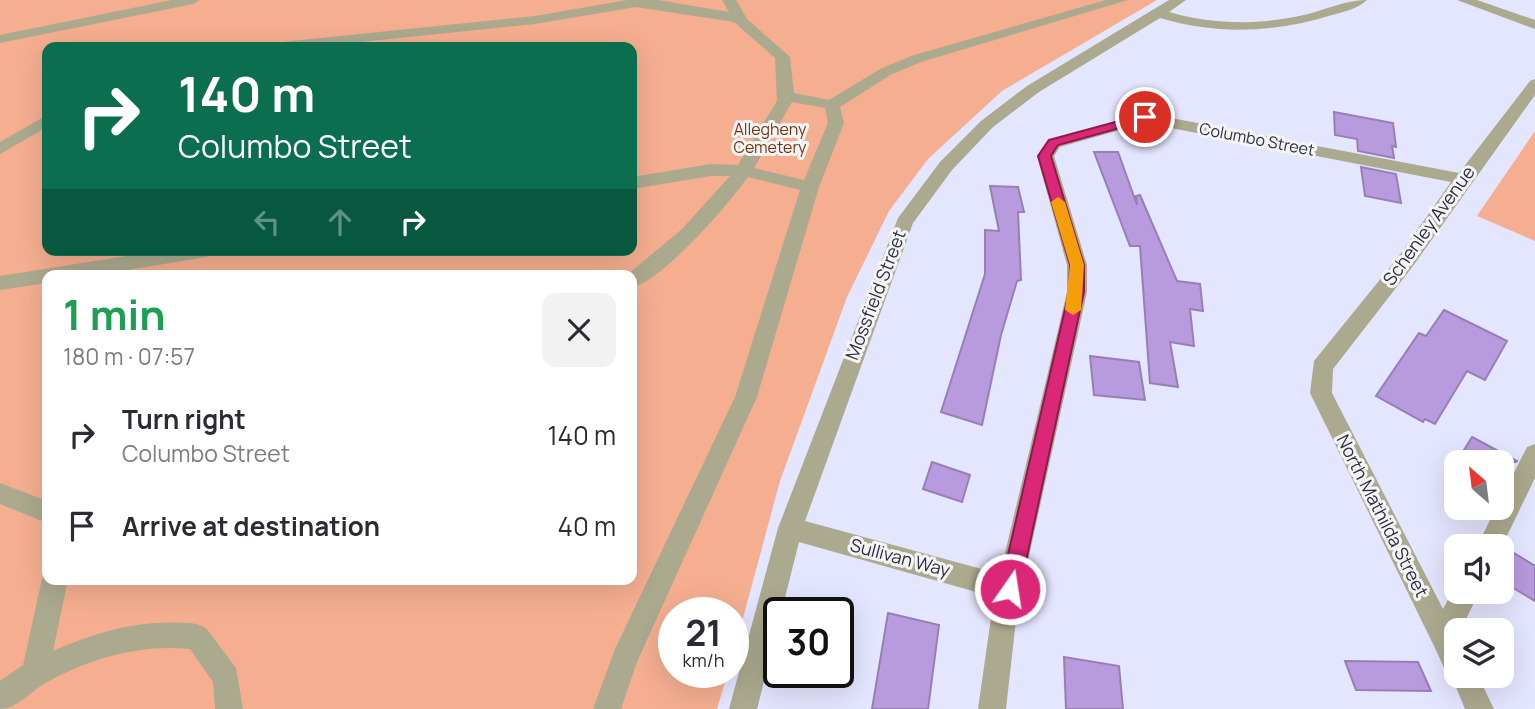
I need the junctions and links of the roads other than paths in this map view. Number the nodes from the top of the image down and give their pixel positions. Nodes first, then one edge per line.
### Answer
1 (193, 0) edge
2 (651, 0) edge
3 (729, 0) edge
4 (1121, 0) edge
5 (1179, 0) edge
6 (1360, 0) edge
7 (1464, 0) edge
8 (635, 3) junction
9 (1157, 13) junction
10 (739, 18) junction
11 (1535, 24) edge
12 (0, 39) edge
13 (321, 42) edge
14 (1535, 84) edge
15 (786, 96) junction
16 (832, 105) junction
17 (42, 123) edge
18 (0, 149) edge
19 (745, 171) junction
20 (1463, 179) junction
21 (637, 182) edge
22 (810, 187) junction
23 (169, 256) edge
24 (81, 270) edge
25 (42, 276) edge
26 (637, 277) edge
27 (0, 283) edge
28 (1321, 367) joint
29 (1535, 454) edge
30 (0, 493) edge
31 (42, 510) edge
32 (790, 528) junction
33 (1495, 534) edge
34 (54, 585) edge
35 (1010, 589) junction
36 (1460, 604) edge
37 (1443, 637) joint
38 (35, 673) junction
39 (1469, 688) edge
40 (0, 698) edge
41 (229, 709) edge
42 (607, 709) edge
43 (743, 709) edge
44 (992, 709) edge
45 (1480, 709) edge

1 - 12 street
2 - 8 street
3 - 10 street
4 - 16 street
5 - 9 street, Mossfield Street
6 - 9 street
7 - 11 street
8 - 10 street
8 - 13 street
9 - 32 street, Mossfield Street
10 - 15 street
14 - 20 street, Schenley Avenue
15 - 16 street
15 - 19 street
16 - 22 street
17 - 18 street
19 - 21 street
19 - 22 street
19 - 26 street
20 - 28 street, Schenley Avenue
20 - 35 street, Columbo Street
22 - 42 street
23 - 24 street
25 - 27 street
28 - 37 street, North Mathilda Street
29 - 33 street
30 - 31 street
32 - 35 street, Sullivan Way
32 - 43 street, Mossfield Street
34 - 38 street
35 - 44 street
36 - 37 street
38 - 40 street
38 - 41 street
39 - 45 street

